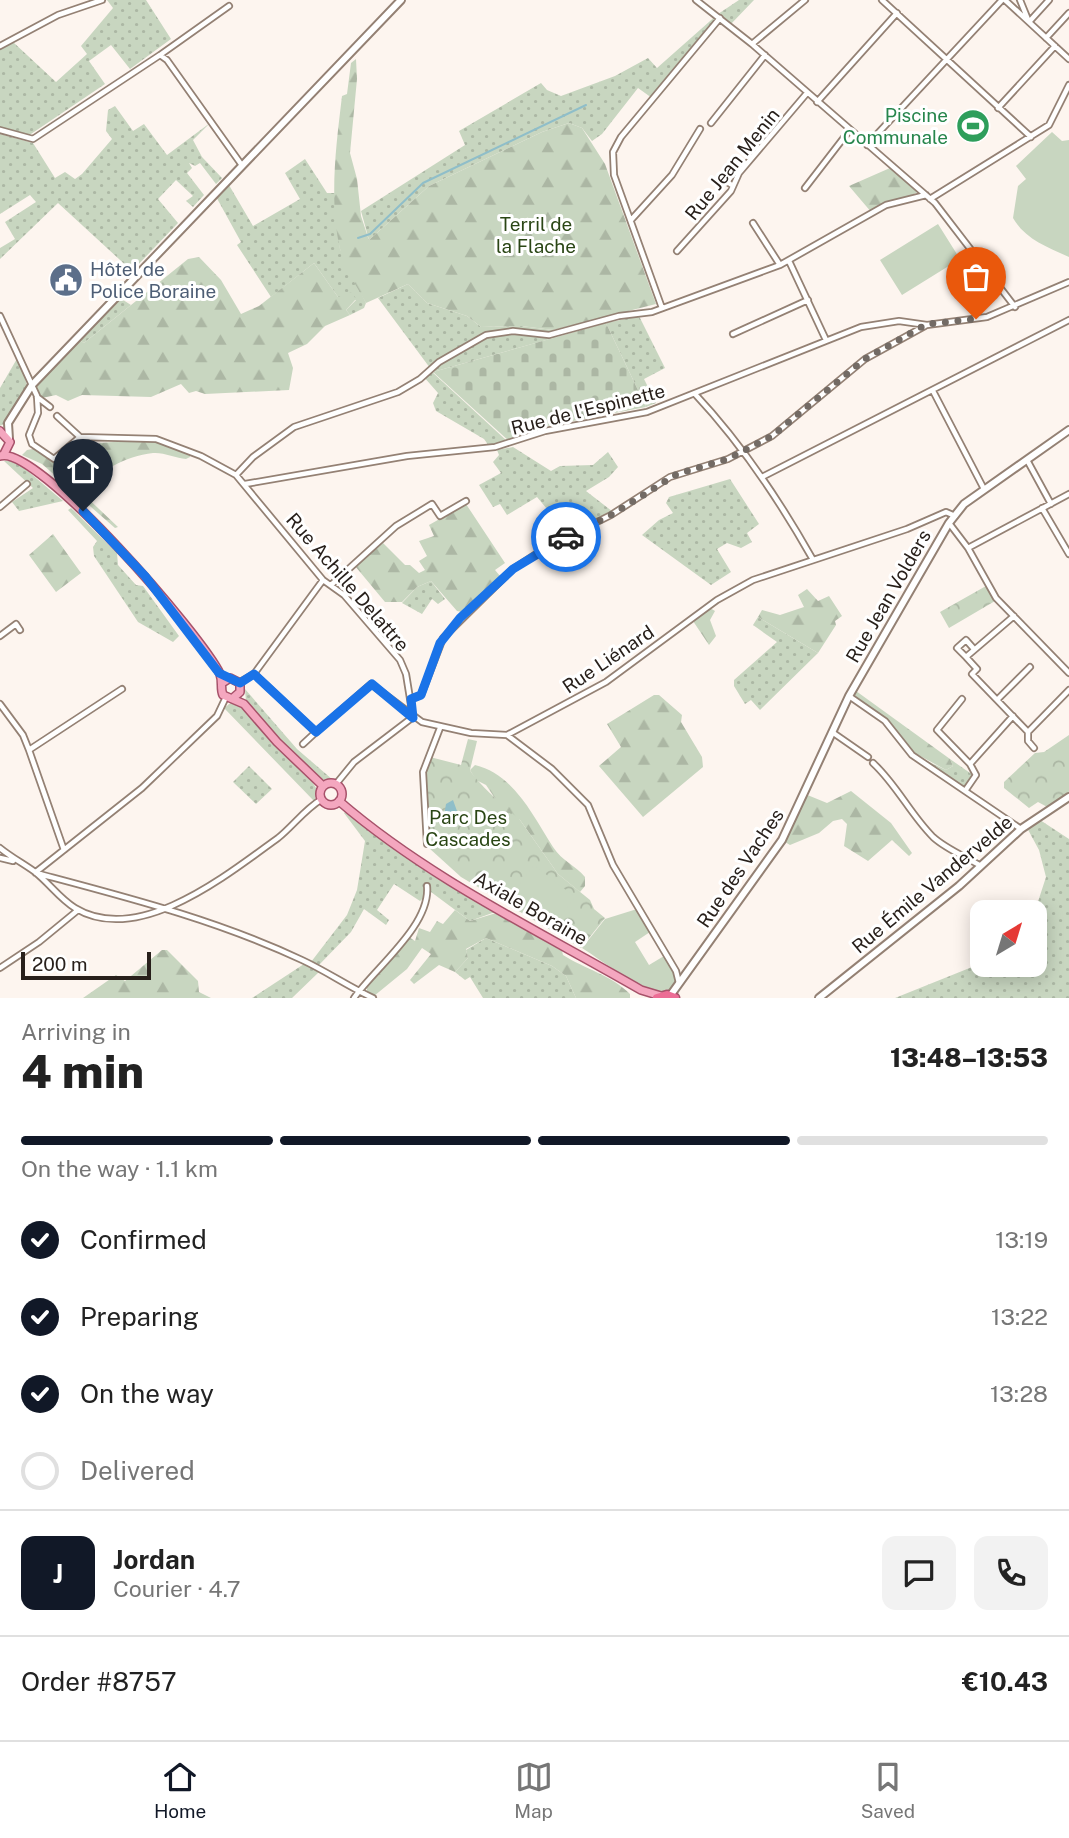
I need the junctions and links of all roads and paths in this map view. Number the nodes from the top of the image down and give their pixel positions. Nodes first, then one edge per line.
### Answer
1 (102, 0) edge
2 (401, 0) edge
3 (696, 0) edge
4 (805, 0) edge
5 (882, 0) edge
6 (1003, 0) edge
7 (1020, 0) edge
8 (1049, 0) edge
9 (229, 6) dead end
10 (897, 13) junction
11 (1069, 13) edge
12 (720, 18) junction
13 (1029, 22) junction
14 (1046, 38) junction
15 (752, 44) junction
16 (0, 46) edge
17 (1055, 46) junction
18 (1069, 48) edge
19 (1064, 54) junction
20 (160, 55) junction
21 (765, 55) junction
22 (1069, 59) edge
23 (946, 60) junction
24 (1069, 85) edge
25 (807, 93) junction
26 (817, 102) junction
27 (998, 108) junction
28 (711, 122) dead end
29 (700, 129) dead end
30 (0, 130) edge
31 (849, 131) junction
32 (1031, 138) junction
33 (866, 146) junction
34 (241, 164) junction
35 (723, 179) dead end
36 (733, 186) junction
37 (805, 188) dead end
38 (928, 197) junction
39 (631, 220) junction
40 (753, 223) dead end
41 (677, 251) dead end
42 (789, 261) junction
43 (780, 265) junction
44 (1069, 282) edge
45 (808, 300) junction
46 (1014, 307) junction
47 (662, 308) junction
48 (0, 316) edge
49 (1069, 320) edge
50 (927, 324) junction
51 (733, 334) dead end
52 (826, 340) junction
53 (32, 385) junction
54 (933, 391) junction
55 (695, 394) junction
56 (37, 396) junction
57 (50, 407) dead end
58 (57, 416) dead end
59 (8, 423) junction
60 (0, 430) edge
61 (1069, 430) edge
62 (80, 438) junction
63 (10, 442) junction
64 (745, 452) junction
65 (2, 455) edge
66 (15, 456) junction
67 (1027, 459) junction
68 (236, 475) junction
69 (764, 476) junction
70 (245, 484) junction
71 (27, 485) dead end
72 (984, 489) junction
73 (1069, 494) edge
74 (466, 501) dead end
75 (1051, 504) junction
76 (0, 507) edge
77 (1042, 508) junction
78 (955, 516) junction
79 (950, 523) junction
80 (968, 548) junction
81 (1069, 554) edge
82 (812, 558) junction
83 (323, 580) junction
84 (331, 585) junction
85 (1014, 616) junction
86 (20, 630) dead end
87 (0, 636) edge
88 (975, 649) junction
89 (966, 657) junction
90 (1030, 667) dead end
91 (219, 673) junction
92 (1069, 673) edge
93 (254, 674) junction
94 (230, 678) junction
95 (222, 683) junction
96 (240, 683) junction
97 (855, 686) joint
98 (122, 689) dead end
99 (1069, 690) edge
100 (240, 692) junction
101 (849, 696) junction
102 (229, 697) junction
103 (411, 699) junction
104 (962, 699) dead end
105 (997, 700) junction
106 (0, 704) edge
107 (244, 704) junction
108 (1013, 716) junction
109 (413, 718) junction
110 (440, 728) junction
111 (832, 731) junction
112 (316, 732) junction
113 (1028, 733) junction
114 (506, 735) junction
115 (303, 744) dead end
116 (1034, 748) dead end
117 (29, 750) junction
118 (868, 757) dead end
119 (873, 763) dead end
120 (970, 764) junction
121 (336, 784) junction
122 (323, 786) junction
123 (965, 790) junction
124 (1069, 797) edge
125 (322, 799) junction
126 (339, 801) junction
127 (1021, 829) junction
128 (427, 844) dead end
129 (0, 848) edge
130 (64, 850) junction
131 (0, 858) edge
132 (17, 862) junction
133 (981, 866) junction
134 (35, 872) junction
135 (427, 886) dead end
136 (166, 908) junction
137 (78, 909) junction
138 (0, 968) edge
139 (678, 988) junction
140 (641, 990) junction
141 (359, 991) junction
142 (668, 997) edge
143 (354, 998) edge
144 (373, 998) edge
145 (647, 998) edge
146 (819, 998) edge

1 - 16 street
2 - 34 street
3 - 12 street
4 - 15 street
5 - 10 street
6 - 13 street
6 - 23 street
7 - 13 street
8 - 13 street
9 - 20 street
10 - 23 street
10 - 26 street
11 - 14 street
12 - 15 street
12 - 39 street
13 - 14 street
14 - 17 street
15 - 21 street
17 - 19 street
17 - 27 street
18 - 19 street
19 - 22 street
20 - 30 street
20 - 34 street
21 - 25 street
21 - 28 street
23 - 27 street
23 - 33 street
24 - 32 street
25 - 26 street
25 - 36 street, Rue Jean Menin
26 - 31 street
27 - 32 street
29 - 39 street
31 - 33 street
31 - 37 street
32 - 38 street
33 - 38 street
34 - 53 street
35 - 36 street
36 - 41 street, Rue Jean Menin
38 - 42 street
38 - 46 street
39 - 47 street
40 - 43 street
42 - 43 street
42 - 45 street
43 - 47 street
44 - 46 street
45 - 51 street
45 - 52 street
46 - 50 street
47 - 68 street
48 - 53 street
49 - 54 street
50 - 52 street, Rue de l'Espinette
50 - 64 street
52 - 55 street, Rue de l'Espinette
53 - 56 street
53 - 59 street
54 - 69 street
54 - 72 street
55 - 64 street
55 - 70 street, Rue de l'Espinette
56 - 57 street
56 - 62 street
58 - 62 street
59 - 60 street
59 - 63 street
60 - 63 main road
61 - 67 street, Rue Jean Volders
62 - 68 street, Rue Achille Delattre
63 - 65 main road
63 - 66 main road
64 - 69 street
64 - 103 street
65 - 66 main road
66 - 91 main road
67 - 72 street, Rue Jean Volders
67 - 75 street
68 - 70 street, Rue Achille Delattre
69 - 82 street
70 - 83 street, Rue Achille Delattre
71 - 76 street
72 - 78 street, Rue Jean Volders
73 - 75 street
74 - 84 street
75 - 77 street
77 - 80 street
77 - 81 street
78 - 79 street, Rue Jean Volders
78 - 82 street, Rue Liénard
79 - 80 street
79 - 97 street, Rue Jean Volders
80 - 85 street
82 - 114 street, Rue Liénard
83 - 84 street, Rue Achille Delattre
83 - 93 street
84 - 103 street, Rue Achille Delattre
85 - 88 street
85 - 92 street
86 - 87 street
88 - 89 street
88 - 89 street
89 - 105 street
90 - 105 street
91 - 94 main road
91 - 95 main road
93 - 96 street
93 - 112 street
94 - 95 main road
94 - 96 main road
95 - 102 main road
96 - 100 main road
97 - 101 street, Rue des Vaches
98 - 117 street
99 - 113 street
100 - 102 main road
100 - 107 main road
101 - 111 street, Rue des Vaches
101 - 123 street
102 - 107 main road
102 - 130 street
103 - 109 street, Rue Achille Delattre
104 - 120 street
105 - 108 street
106 - 117 street
107 - 122 main road
108 - 113 street
108 - 120 street
109 - 110 street
109 - 112 street
109 - 121 street
110 - 114 street
110 - 128 street
111 - 118 street
111 - 139 street, Rue des Vaches
112 - 115 street
113 - 116 street
114 - 139 street
117 - 130 street
119 - 133 street
120 - 123 street
121 - 122 main road
121 - 126 main road
122 - 125 main road
123 - 127 street
124 - 127 street, Rue Émile Vandervelde
125 - 126 main road
125 - 136 street
126 - 140 main road, Axiale Boraine
127 - 133 street, Rue Émile Vandervelde
129 - 132 street
130 - 134 street
131 - 132 street
132 - 134 street
133 - 146 street, Rue Émile Vandervelde
134 - 136 street
134 - 137 street
135 - 141 street
136 - 137 street
136 - 141 street
137 - 138 street
139 - 142 street, Rue des Vaches
140 - 142 main road, Axiale Boraine
140 - 145 main road, Axiale Boraine
141 - 143 street
141 - 144 street

